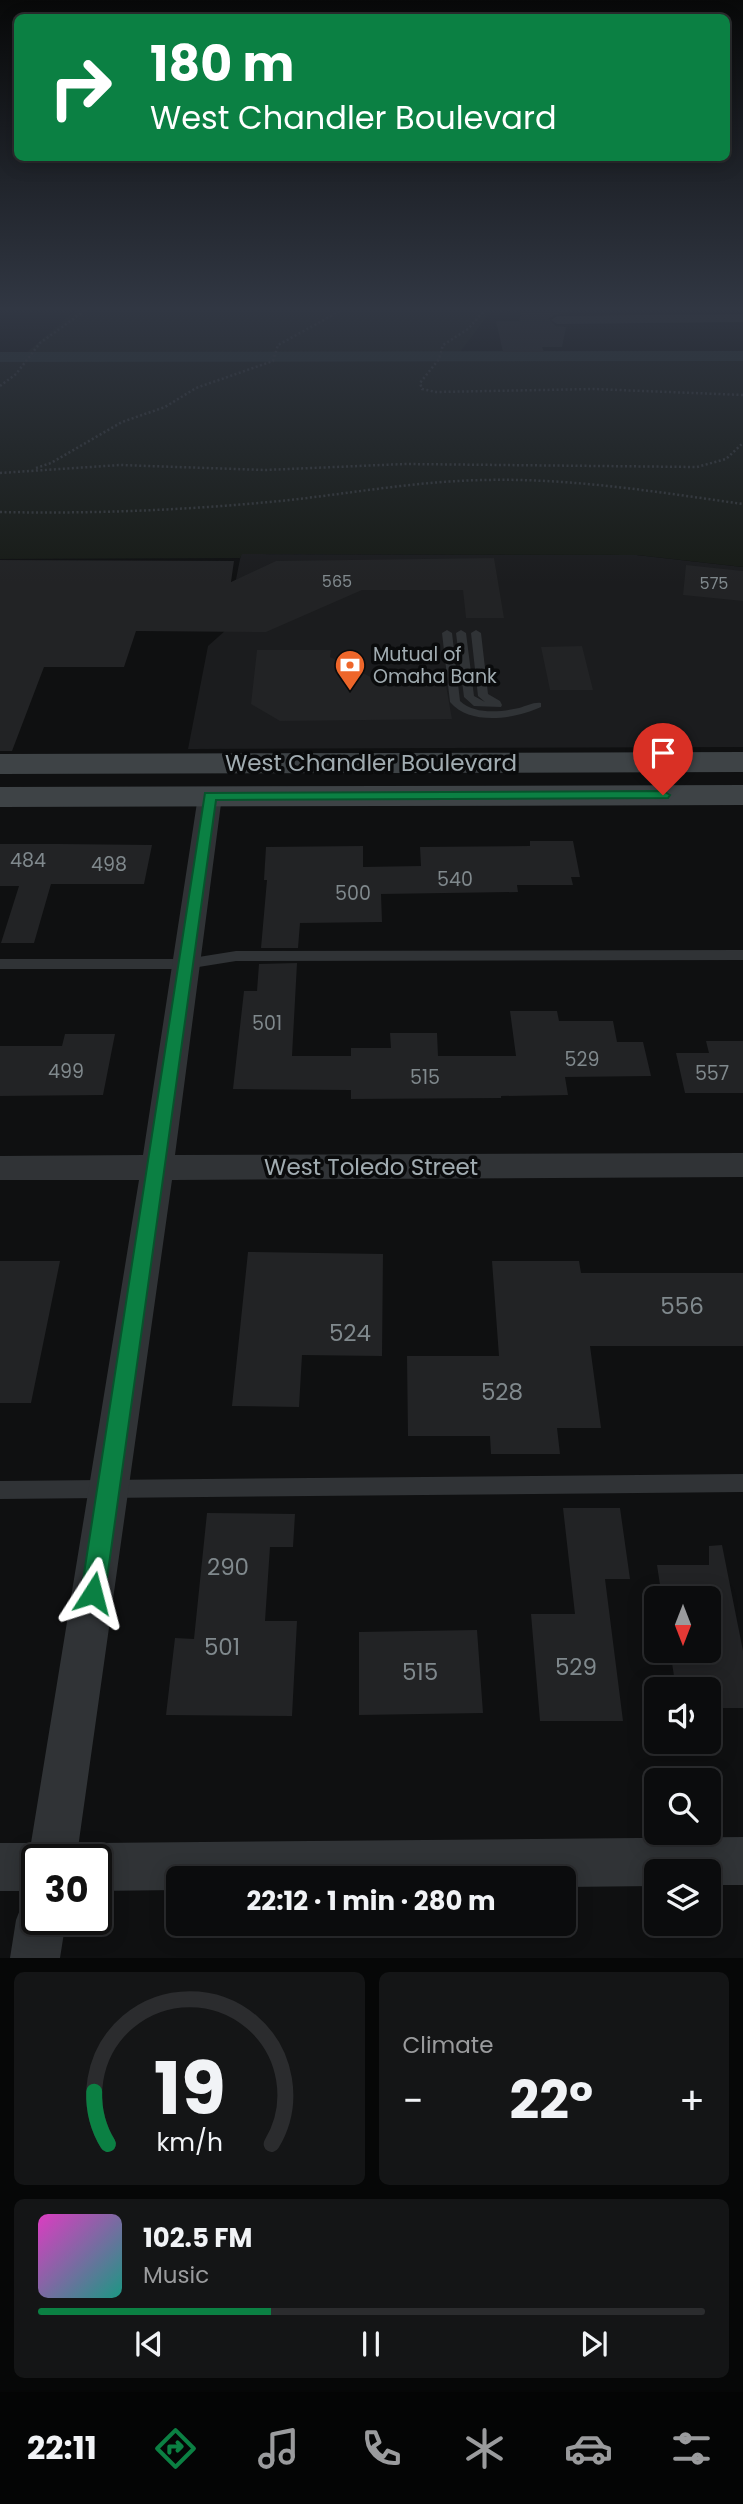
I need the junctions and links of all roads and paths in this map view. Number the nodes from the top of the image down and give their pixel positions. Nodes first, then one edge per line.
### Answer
1 (176, 400) edge
2 (743, 443) edge
3 (60, 458) junction
4 (73, 468) junction
5 (14, 472) junction
6 (0, 474) edge
7 (743, 504) edge
8 (0, 512) edge
9 (447, 633) dead end
10 (461, 633) dead end
11 (476, 633) dead end
12 (501, 705) junction
13 (743, 762) edge
14 (0, 764) edge
15 (743, 795) edge
16 (210, 796) junction
17 (0, 797) edge
18 (743, 955) edge
19 (0, 964) edge
20 (186, 964) junction
21 (743, 1166) edge
22 (0, 1168) edge
23 (157, 1168) junction
24 (743, 1483) edge
25 (0, 1490) edge
26 (108, 1490) junction
27 (54, 1844) edge
28 (743, 1861) edge
29 (0, 1867) edge
30 (21, 1867) edge
31 (112, 1867) edge
32 (39, 1935) edge
33 (35, 1958) edge

1 - 3 path
2 - 4 path
3 - 4 path
3 - 5 path
4 - 5 path
5 - 6 path
7 - 8 path
9 - 12 lane
10 - 12 lane
11 - 12 lane
13 - 14 main road, West Chandler Boulevard
15 - 16 main road, West Chandler Boulevard
16 - 17 main road, West Chandler Boulevard
16 - 20 street
18 - 20 lane
19 - 20 lane
20 - 23 street
21 - 23 street, West Toledo Street
22 - 23 street, West Toledo Street
23 - 26 street
24 - 26 lane
25 - 26 lane
26 - 27 street
28 - 31 street
29 - 30 street
32 - 33 street

